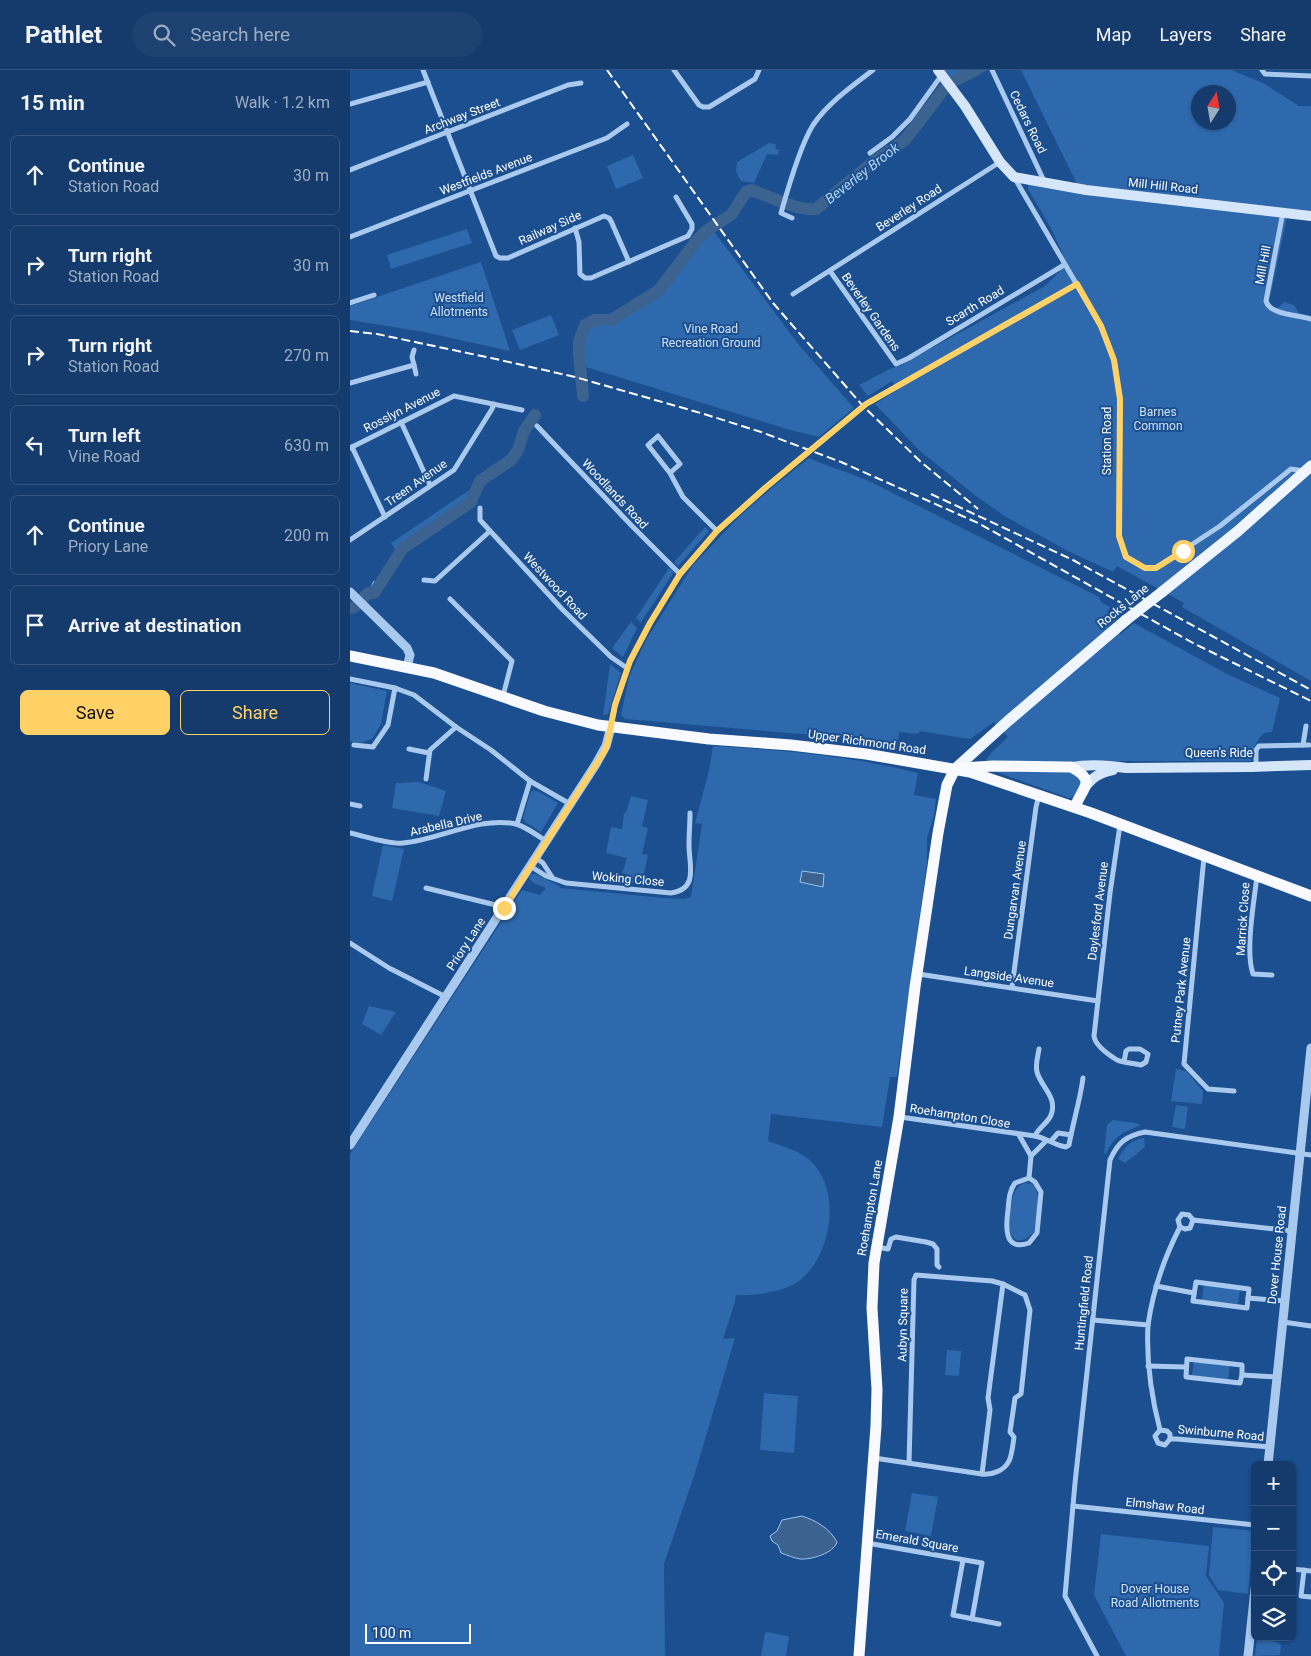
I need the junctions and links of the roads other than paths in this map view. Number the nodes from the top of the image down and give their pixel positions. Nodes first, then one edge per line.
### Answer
1 (423, 70) edge
2 (674, 70) edge
3 (759, 70) edge
4 (873, 70) edge
5 (992, 70) edge
6 (1262, 70) edge
7 (940, 73) edge
8 (1311, 76) edge
9 (428, 82) junction
10 (581, 83) dead end
11 (350, 104) edge
12 (626, 124) dead end
13 (448, 133) junction
14 (870, 153) dead end
15 (1000, 162) junction
16 (350, 170) edge
17 (1014, 177) junction
18 (1046, 183) junction
19 (470, 191) junction
20 (676, 197) dead end
21 (773, 210) dead end
22 (1283, 211) junction
23 (781, 213) junction
24 (1311, 216) edge
25 (792, 218) dead end
26 (575, 228) junction
27 (350, 237) edge
28 (628, 262) junction
29 (1064, 265) junction
30 (830, 272) junction
31 (1077, 284) junction
32 (793, 294) dead end
33 (374, 295) dead end
34 (350, 303) edge
35 (1311, 319) edge
36 (414, 350) dead end
37 (896, 364) joint
38 (414, 366) junction
39 (416, 374) dead end
40 (350, 383) edge
41 (494, 404) junction
42 (522, 410) dead end
43 (401, 422) junction
44 (537, 426) dead end
45 (351, 447) edge
46 (1308, 468) edge
47 (670, 473) junction
48 (430, 485) junction
49 (480, 508) dead end
50 (385, 516) junction
51 (490, 531) junction
52 (717, 531) junction
53 (350, 540) edge
54 (680, 574) junction
55 (424, 580) dead end
56 (350, 592) edge
57 (450, 599) dead end
58 (350, 656) edge
59 (407, 667) junction
60 (627, 668) junction
61 (350, 679) edge
62 (395, 688) junction
63 (502, 697) junction
64 (1306, 726) dead end
65 (456, 727) junction
66 (611, 727) junction
67 (354, 745) dead end
68 (409, 749) dead end
69 (429, 753) junction
70 (1311, 764) edge
71 (1071, 766) junction
72 (1256, 767) junction
73 (1126, 768) junction
74 (955, 769) junction
75 (426, 779) dead end
76 (530, 781) junction
77 (1085, 787) junction
78 (1039, 795) junction
79 (350, 804) edge
80 (570, 804) junction
81 (360, 806) dead end
82 (1075, 807) junction
83 (690, 813) dead end
84 (517, 824) junction
85 (1120, 824) junction
86 (350, 833) edge
87 (546, 841) junction
88 (1204, 857) junction
89 (536, 858) junction
90 (530, 866) junction
91 (1257, 876) junction
92 (552, 877) junction
93 (426, 888) dead end
94 (1311, 896) edge
95 (504, 908) junction
96 (350, 943) edge
97 (918, 974) junction
98 (1272, 975) dead end
99 (1012, 987) junction
100 (446, 997) junction
101 (1098, 1000) junction
102 (1311, 1048) edge
103 (1040, 1049) dead end
104 (1124, 1062) junction
105 (1083, 1078) dead end
106 (1234, 1091) dead end
107 (899, 1117) junction
108 (1071, 1134) junction
109 (1019, 1135) junction
110 (1035, 1136) junction
111 (1048, 1141) junction
112 (350, 1146) edge
113 (1300, 1154) junction
114 (1311, 1155) edge
115 (1031, 1156) junction
116 (1029, 1178) junction
117 (1193, 1220) junction
118 (1180, 1227) junction
119 (1292, 1232) junction
120 (876, 1247) junction
121 (939, 1267) dead end
122 (1003, 1284) junction
123 (1156, 1286) junction
124 (1194, 1294) junction
125 (1248, 1298) junction
126 (1285, 1301) junction
127 (1093, 1320) junction
128 (1282, 1322) junction
129 (1148, 1325) junction
130 (1311, 1326) edge
131 (1148, 1366) junction
132 (1185, 1367) junction
133 (1242, 1375) junction
134 (1276, 1377) junction
135 (1160, 1430) junction
136 (1170, 1439) junction
137 (1270, 1447) junction
138 (874, 1458) junction
139 (1268, 1461) edge
140 (909, 1463) junction
141 (982, 1474) junction
142 (1073, 1506) junction
143 (1251, 1526) edge
144 (867, 1543) junction
145 (963, 1560) junction
146 (1296, 1569) edge
147 (1304, 1570) junction
148 (1311, 1571) edge
149 (1254, 1596) edge
150 (1311, 1598) edge
151 (972, 1619) junction
152 (999, 1624) dead end
153 (858, 1656) edge
154 (1097, 1656) edge
155 (1248, 1656) edge

1 - 9 street
2 - 3 street
4 - 23 street
5 - 18 street, Cedars Road
6 - 8 street
7 - 14 street
7 - 15 main road, Station Road
9 - 11 street
9 - 13 street
10 - 13 street, Archway Street
12 - 19 street, Westfields Avenue
13 - 16 street, Archway Street
13 - 19 street
15 - 17 main road, Station Road
15 - 30 street, Beverley Road
17 - 18 main road, Mill Hill Road
17 - 29 street, Station Road
18 - 22 main road, Mill Hill Road
19 - 26 street, Railway Side
19 - 27 street, Westfields Avenue
20 - 28 street
21 - 23 street
22 - 24 main road, Mill Hill Road
22 - 35 street, Mill Hill
23 - 25 street
26 - 28 street, Railway Side
26 - 28 street
29 - 31 street, Station Road
29 - 37 street, Scarth Road
30 - 32 street, Beverley Road
30 - 37 street, Beverley Gardens
31 - 46 street, Station Road
31 - 52 street
33 - 34 street
36 - 38 street
38 - 39 street
38 - 40 street
41 - 42 street, Rosslyn Avenue
41 - 43 street, Rosslyn Avenue
41 - 48 street, Treen Avenue
43 - 45 street, Rosslyn Avenue
43 - 48 street
44 - 54 street, Woodlands Road
45 - 50 street
46 - 74 main road, Rocks Lane, bridge
47 - 47 street
47 - 52 street
48 - 50 street, Treen Avenue
49 - 51 street, Westwood Road
50 - 53 street, Treen Avenue
51 - 55 street
51 - 60 street, Westwood Road
52 - 54 street
54 - 60 street
56 - 59 street
57 - 63 street
58 - 59 highway, Upper Richmond Road
59 - 63 highway, Upper Richmond Road
60 - 66 street
61 - 62 street
62 - 65 street
62 - 67 street
63 - 66 highway, Upper Richmond Road
64 - 72 street
65 - 69 street
65 - 76 street
66 - 74 highway, Upper Richmond Road
66 - 80 street, Priory Lane
68 - 69 street
69 - 75 street
70 - 72 main road, Queen's Ride
71 - 73 main road, Queen's Ride
71 - 74 highway, Queen's Ride
71 - 77 highway
72 - 73 main road, Queen's Ride
73 - 77 main road, Queen's Ride
74 - 78 highway, Upper Richmond Road
74 - 97 highway, Roehampton Lane
76 - 80 street
76 - 84 street
77 - 82 highway, Queen's Ride
78 - 82 highway, Upper Richmond Road
78 - 99 street, Dungarvan Avenue
79 - 81 street
80 - 87 street, Priory Lane
82 - 85 highway, Upper Richmond Road
83 - 92 street, Woking Close
84 - 86 street, Arabella Drive
84 - 87 street, Arabella Drive
85 - 88 highway, Upper Richmond Road
85 - 101 street, Daylesford Avenue
87 - 89 street, Priory Lane
88 - 91 highway, Upper Richmond Road
88 - 106 street, Putney Park Avenue
89 - 90 street, Priory Lane
89 - 92 street
90 - 92 street, Woking Close
90 - 95 street, Priory Lane
91 - 94 highway, Upper Richmond Road
91 - 98 street, Marrick Close
93 - 95 street
95 - 100 street, Priory Lane
96 - 100 street
97 - 99 street, Langside Avenue
97 - 107 highway, Roehampton Lane
99 - 101 street, Langside Avenue
100 - 112 street, Priory Lane
101 - 104 street, Daylesford Avenue
102 - 113 street, Dover House Road
103 - 110 street
104 - 104 street
105 - 108 street
107 - 109 street, Roehampton Close
107 - 120 highway, Roehampton Lane
108 - 111 street
108 - 111 street
109 - 110 street, Roehampton Close
109 - 115 street, Roehampton Close
110 - 111 street, Roehampton Close
111 - 115 street
113 - 114 street, Huntingfield Road
113 - 119 street, Dover House Road
113 - 127 street, Huntingfield Road
115 - 116 street
116 - 116 street
117 - 118 street
117 - 118 street
117 - 119 street
118 - 123 street, Swinburne Road
119 - 126 street, Dover House Road
120 - 121 street
120 - 138 highway, Roehampton Lane
122 - 140 street, Aubyn Square
122 - 141 street
122 - 141 street, Aubyn Square
123 - 124 street
123 - 129 street, Swinburne Road
124 - 125 street
124 - 125 street
125 - 126 street
126 - 128 street, Dover House Road
127 - 129 street
127 - 142 street, Huntingfield Road
128 - 130 street
128 - 134 street, Dover House Road
129 - 131 street, Swinburne Road
131 - 132 street
131 - 135 street, Swinburne Road
132 - 133 street
132 - 133 street
133 - 134 street
134 - 137 street, Dover House Road
135 - 136 street, Swinburne Road
135 - 136 street, Swinburne Road
136 - 137 street, Swinburne Road
137 - 139 street, Dover House Road
138 - 140 street, Aubyn Square
138 - 144 highway, Roehampton Lane
140 - 141 street, Aubyn Square
142 - 143 street, Elmshaw Road
142 - 154 street, Huntingfield Road
144 - 145 street, Emerald Square
144 - 153 highway, Roehampton Lane
145 - 151 street, Emerald Square
145 - 151 street, Emerald Square
146 - 147 street
147 - 148 street
147 - 150 street
149 - 155 street
151 - 152 street, Emerald Square

